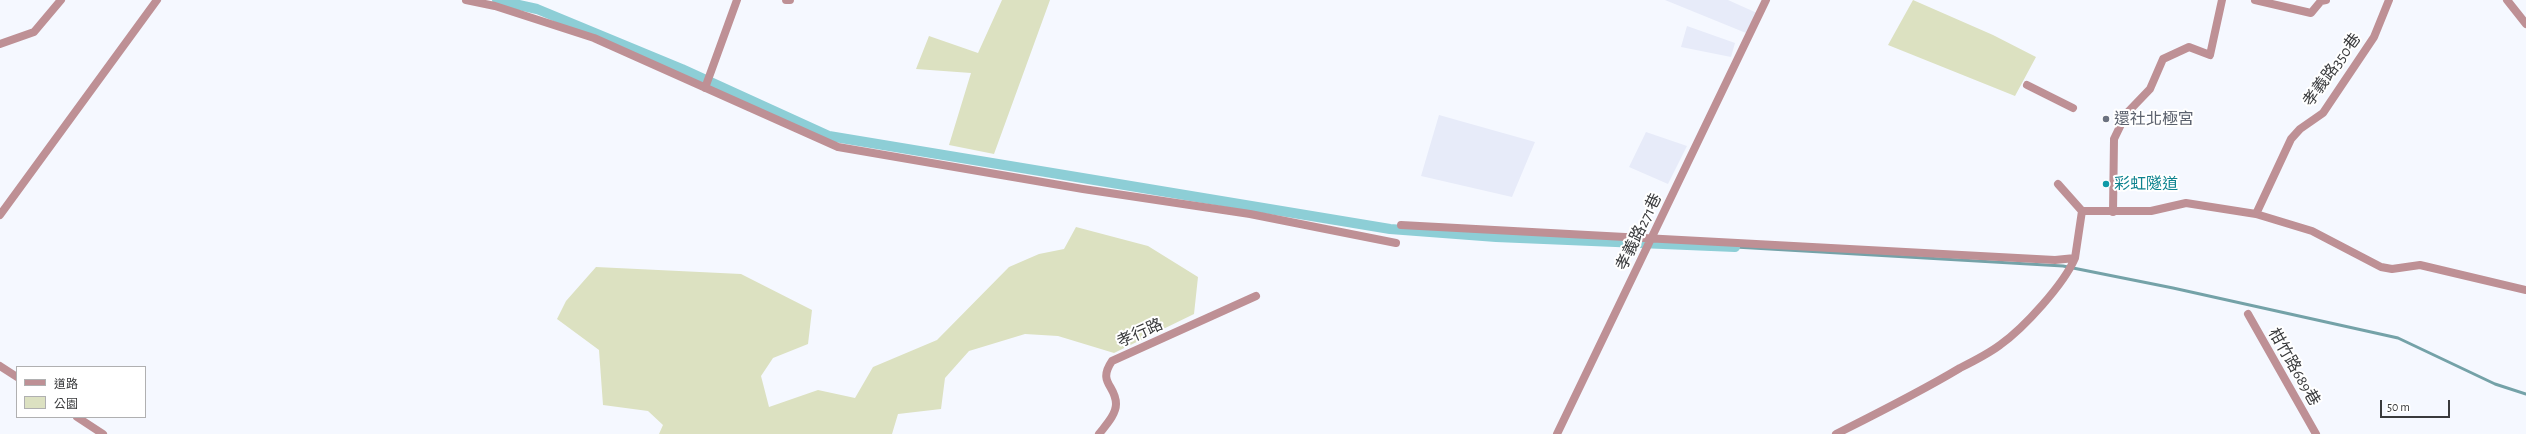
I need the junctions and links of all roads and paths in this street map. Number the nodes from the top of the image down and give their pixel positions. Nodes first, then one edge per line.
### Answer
1 (61, 0) edge
2 (157, 0) edge
3 (466, 0) edge
4 (737, 0) edge
5 (786, 0) edge
6 (790, 0) edge
7 (1766, 0) edge
8 (2222, 0) edge
9 (2254, 0) edge
10 (2326, 0) edge
11 (2389, 0) edge
12 (2507, 0) edge
13 (2526, 24) edge
14 (0, 44) edge
15 (2027, 85) dead end
16 (705, 88) junction
17 (2073, 108) dead end
18 (2058, 184) dead end
19 (2082, 211) junction
20 (2114, 212) junction
21 (2256, 214) junction
22 (0, 215) edge
23 (1401, 225) dead end
24 (1653, 237) junction
25 (1396, 243) dead end
26 (2075, 258) junction
27 (2526, 290) edge
28 (1256, 296) dead end
29 (2248, 314) dead end
30 (0, 366) edge
31 (16, 376) edge
32 (79, 418) edge
33 (103, 434) edge
34 (1099, 434) edge
35 (1557, 434) edge
36 (1836, 434) edge
37 (2316, 434) edge

1 - 14 street
2 - 22 street
3 - 16 street
4 - 16 street
5 - 6 street
7 - 24 street, 孝義路271巷
8 - 20 street
9 - 10 street
11 - 21 street, 孝義路350巷
12 - 13 street
15 - 17 street
16 - 25 street
18 - 19 street
19 - 20 street
19 - 26 street
20 - 21 street
21 - 27 street
23 - 24 street
24 - 26 street
24 - 35 street, 孝義路271巷
26 - 36 street
28 - 34 street, 孝行路
29 - 37 street, 柑竹路689巷
30 - 31 street
32 - 33 street

